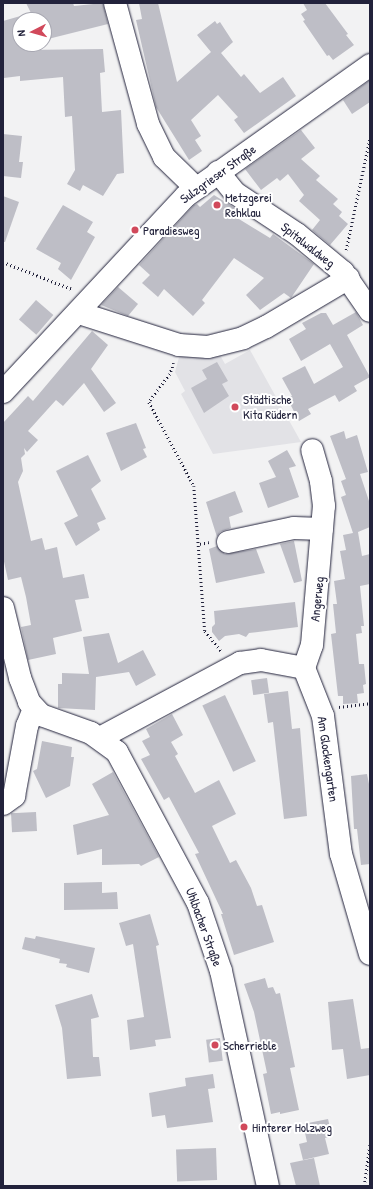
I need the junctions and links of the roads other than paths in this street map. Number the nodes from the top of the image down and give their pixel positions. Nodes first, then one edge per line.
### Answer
1 (115, 3) edge
2 (370, 65) edge
3 (218, 172) junction
4 (196, 188) junction
5 (346, 275) junction
6 (370, 311) edge
7 (79, 313) junction
8 (3, 392) edge
9 (312, 450) dead end
10 (322, 528) junction
11 (228, 542) dead end
12 (3, 608) edge
13 (304, 668) junction
14 (34, 709) junction
15 (100, 738) junction
16 (3, 804) edge
17 (370, 954) edge
18 (268, 1186) edge

1 - 4 street
2 - 3 street, Sulzgrieser Straße
3 - 4 street, Sulzgrieser Straße
3 - 5 street, Spitalwaldweg
4 - 7 street, Sulzgrieser Straße
5 - 6 street, Spitalwaldweg
5 - 7 street
7 - 8 street, Sulzgrieser Straße
9 - 10 street, Angerweg
10 - 11 street
10 - 13 street, Angerweg
12 - 14 street, Uhlbacher Straße
13 - 15 street
13 - 17 street, Am Glockengarten
14 - 15 street, Uhlbacher Straße
14 - 16 street
15 - 18 street, Uhlbacher Straße

